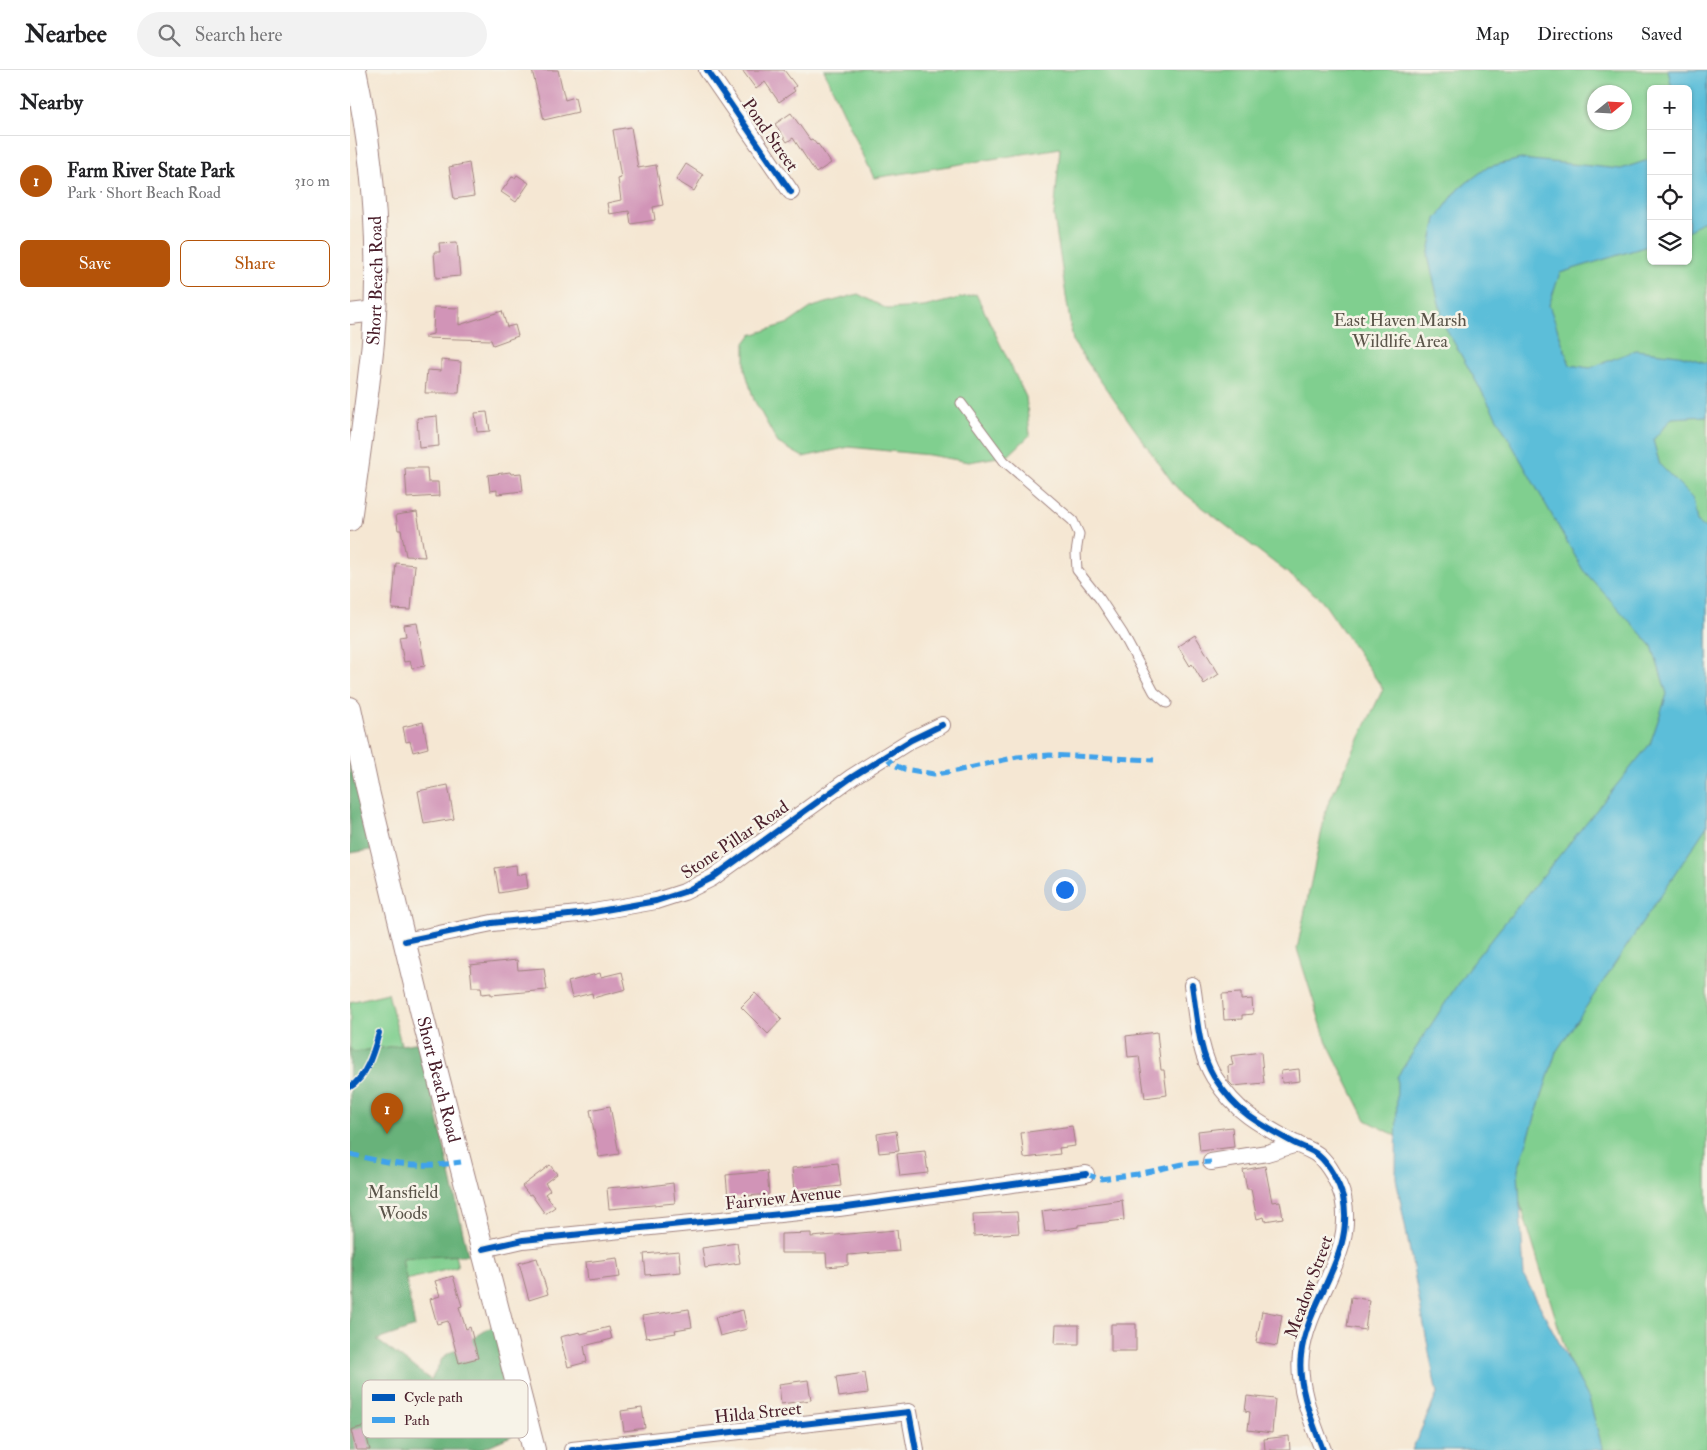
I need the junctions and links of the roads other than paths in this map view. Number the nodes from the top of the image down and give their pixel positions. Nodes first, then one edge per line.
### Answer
1 (355, 70) edge
2 (708, 70) edge
3 (791, 192) dead end
4 (375, 311) junction
5 (350, 314) edge
6 (961, 403) dead end
7 (350, 520) edge
8 (1167, 703) dead end
9 (350, 708) edge
10 (942, 724) dead end
11 (405, 941) junction
12 (1192, 985) dead end
13 (1297, 1144) junction
14 (1211, 1162) dead end
15 (1086, 1174) dead end
16 (483, 1249) junction
17 (516, 1380) edge
18 (528, 1426) edge
19 (534, 1450) edge
20 (572, 1450) edge
21 (916, 1450) edge
22 (1323, 1450) edge

1 - 4 main road, Short Beach Road
2 - 3 street, Pond Street
4 - 5 street
4 - 7 main road, Short Beach Road
6 - 8 lane
9 - 11 main road, Short Beach Road
10 - 11 street, Stone Pillar Road
11 - 16 main road, Short Beach Road
12 - 13 street, Meadow Street
13 - 14 street
13 - 22 street, Meadow Street
15 - 16 street, Fairview Avenue
16 - 17 main road, Short Beach Road
18 - 19 main road, Short Beach Road
20 - 21 street, Hilda Street

